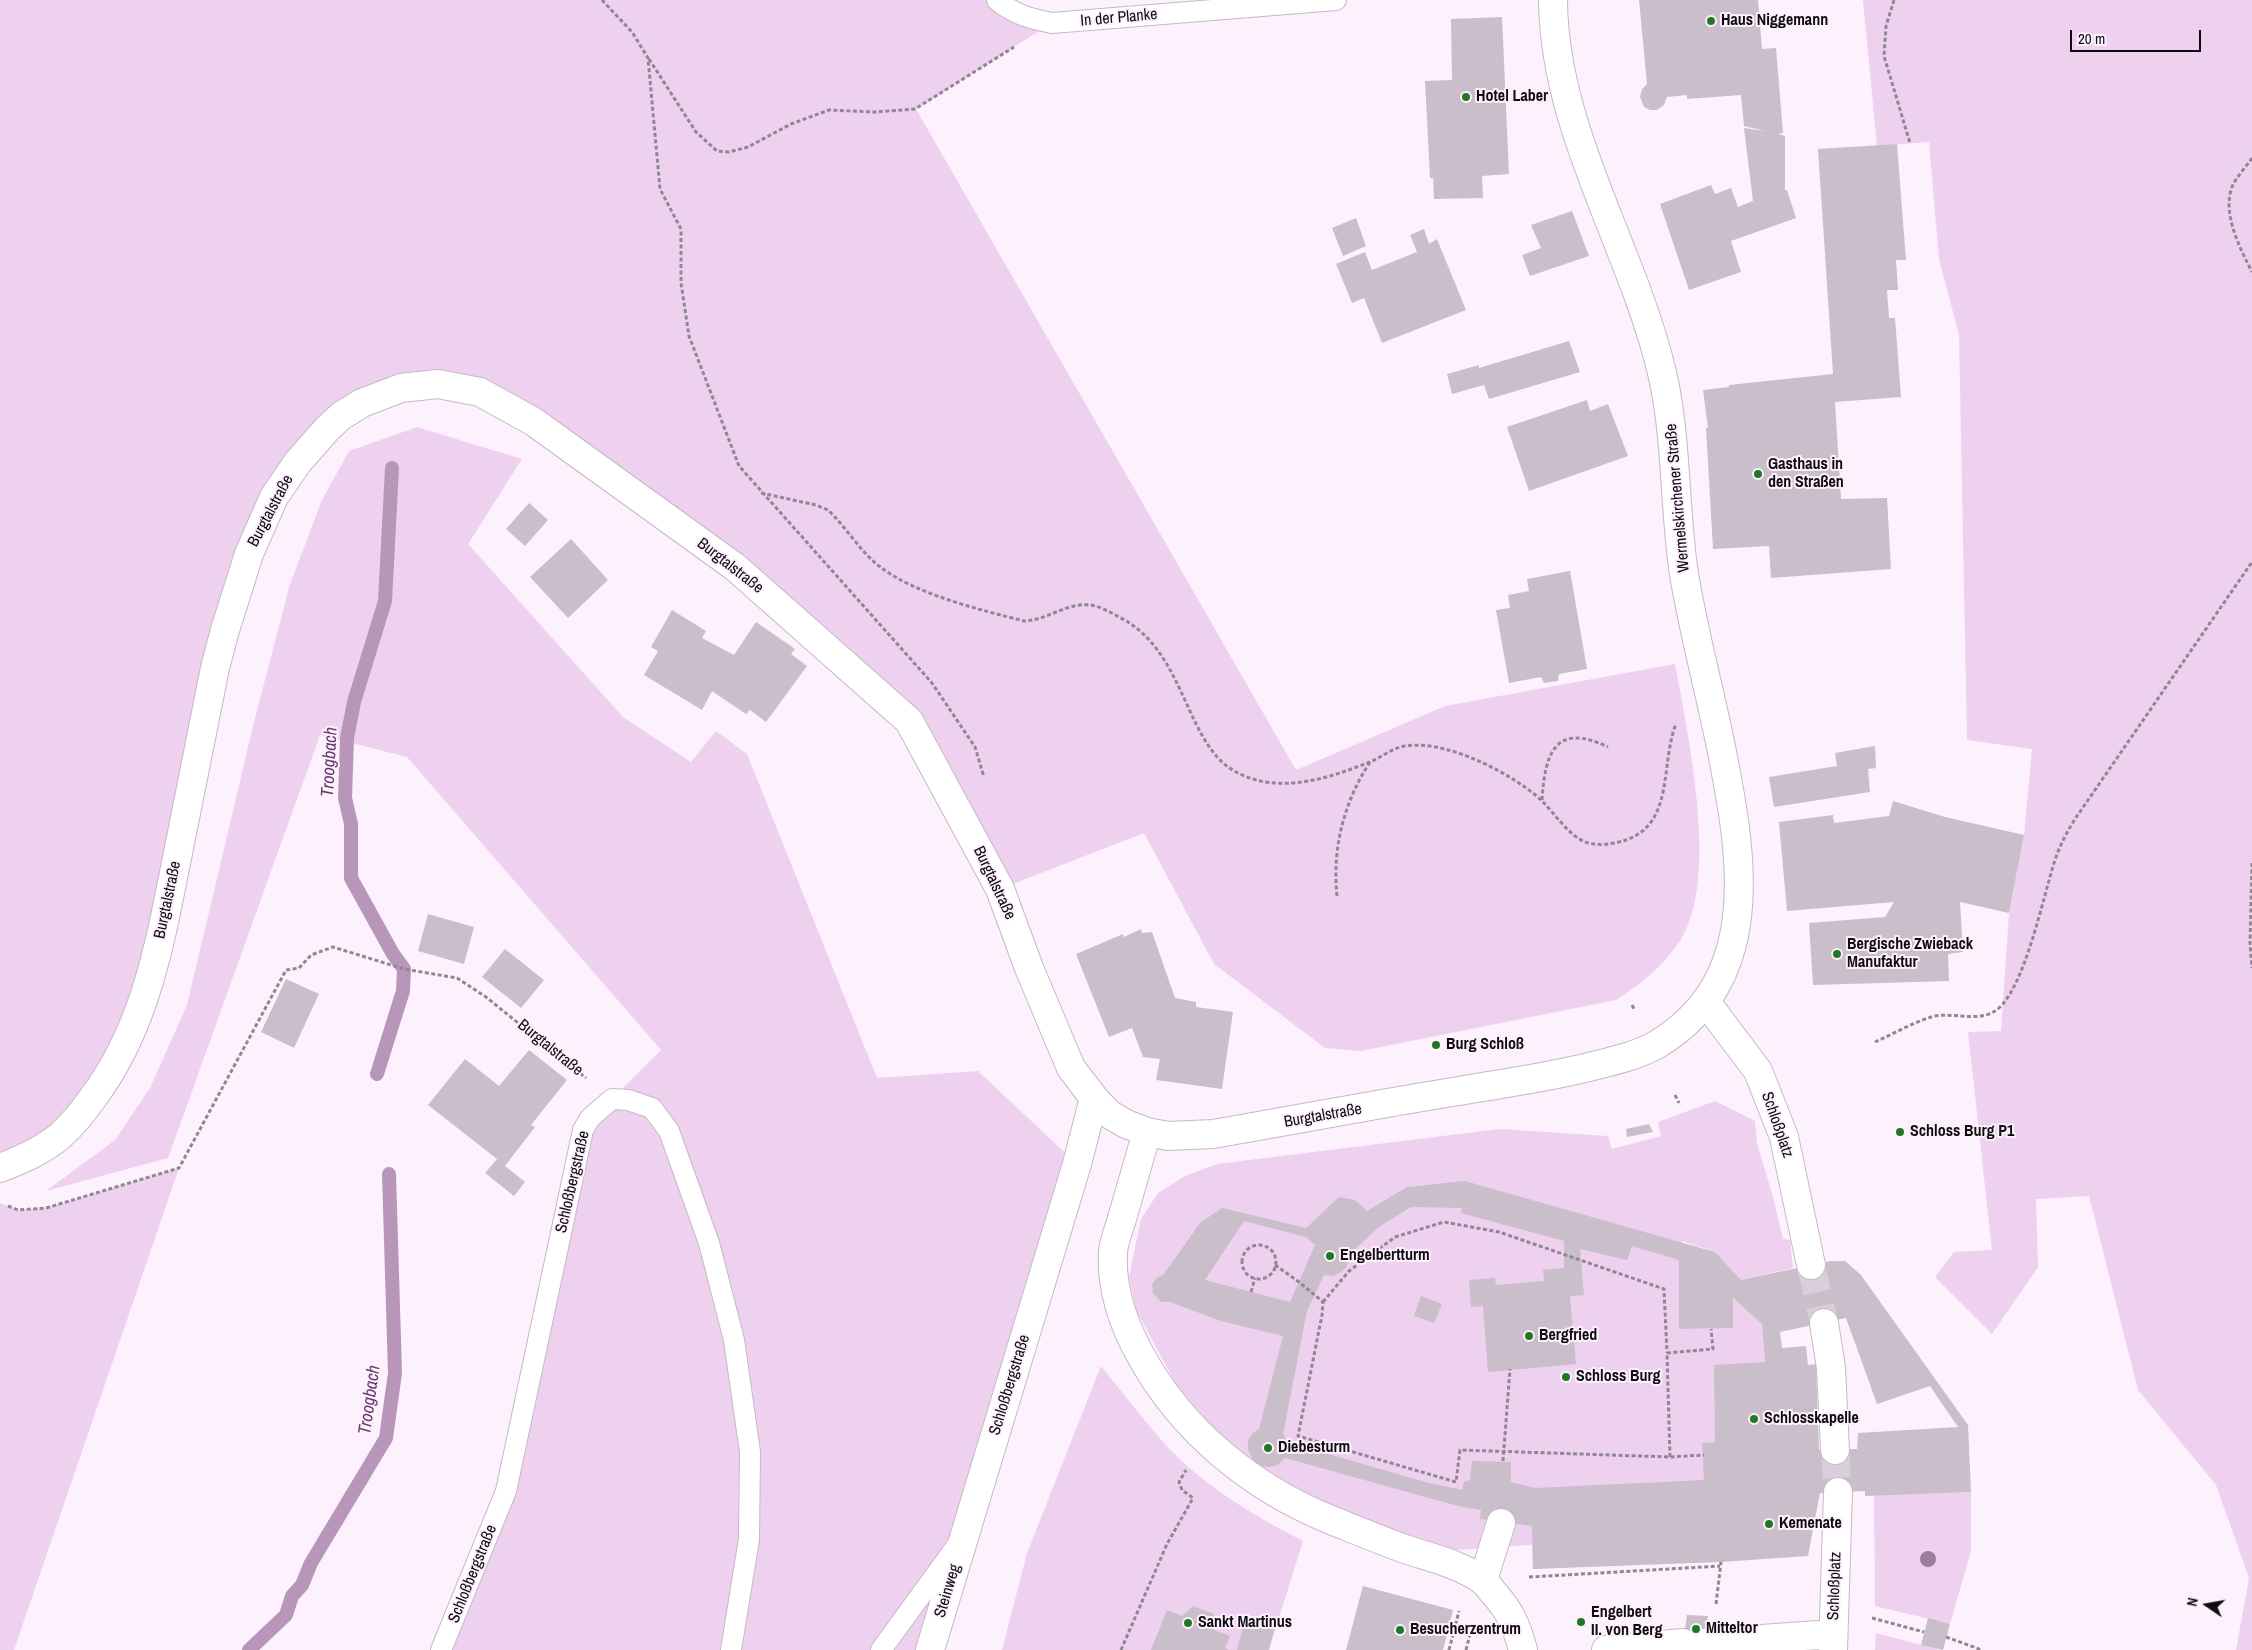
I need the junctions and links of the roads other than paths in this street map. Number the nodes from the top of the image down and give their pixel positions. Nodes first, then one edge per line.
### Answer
1 (997, 0) edge
2 (1336, 0) edge
3 (1553, 0) edge
4 (1706, 1002) junction
5 (1094, 1098) junction
6 (1148, 1132) junction
7 (0, 1168) edge
8 (1811, 1265) tunnel mouth
9 (1824, 1322) tunnel mouth
10 (1835, 1450) tunnel mouth
11 (1838, 1492) tunnel mouth
12 (1501, 1523) dead end
13 (966, 1533) junction
14 (1483, 1580) junction
15 (1833, 1642) edge
16 (441, 1650) edge
17 (731, 1650) edge
18 (881, 1650) edge
19 (930, 1650) edge
20 (1523, 1650) edge
21 (1606, 1650) edge

1 - 2 lane, In der Planke
3 - 4 main road, Wermelskirchener Straße
4 - 6 main road, Burgtalstraße
4 - 8 main road, Schloßplatz
5 - 6 main road, Burgtalstraße
5 - 7 main road, Burgtalstraße
5 - 13 main road, Schloßbergstraße
6 - 14 main road
9 - 10 main road
11 - 15 main road, Schloßplatz
12 - 14 main road
13 - 18 lane, Schloßbergstraße
13 - 19 main road, Steinweg
14 - 20 main road
15 - 21 main road
16 - 17 lane, Schloßbergstraße

